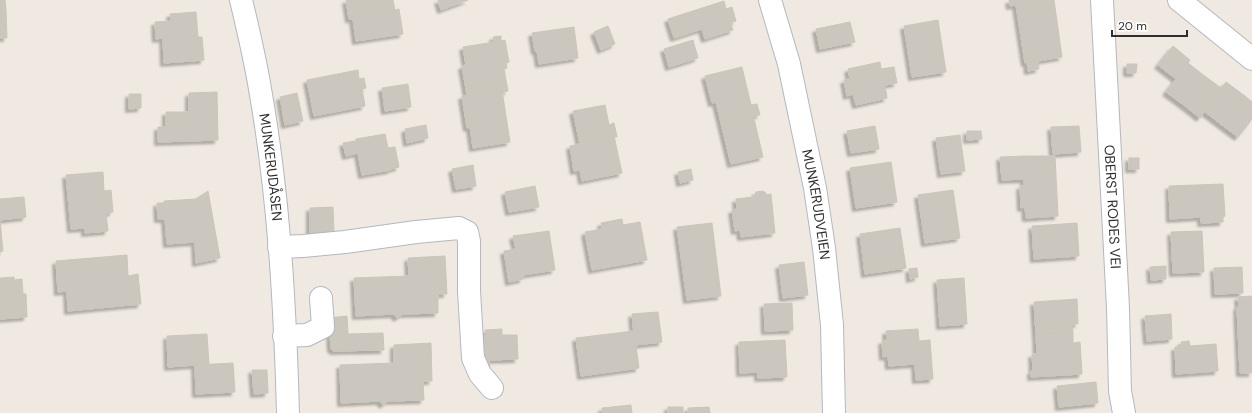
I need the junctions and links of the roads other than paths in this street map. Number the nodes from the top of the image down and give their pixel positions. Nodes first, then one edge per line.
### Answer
1 (241, 0) edge
2 (770, 0) edge
3 (1102, 0) edge
4 (1180, 0) edge
5 (1252, 59) edge
6 (279, 247) junction
7 (321, 298) dead end
8 (284, 336) junction
9 (492, 388) dead end
10 (288, 413) edge
11 (834, 413) edge
12 (1124, 413) edge

1 - 6 street, MUNKERUDÅSEN
2 - 11 street, MUNKERUDVEIEN
3 - 12 street, OBERST RODES VEI
4 - 5 street
6 - 8 street, MUNKERUDÅSEN
6 - 9 street
7 - 8 street
8 - 10 street, MUNKERUDÅSEN

